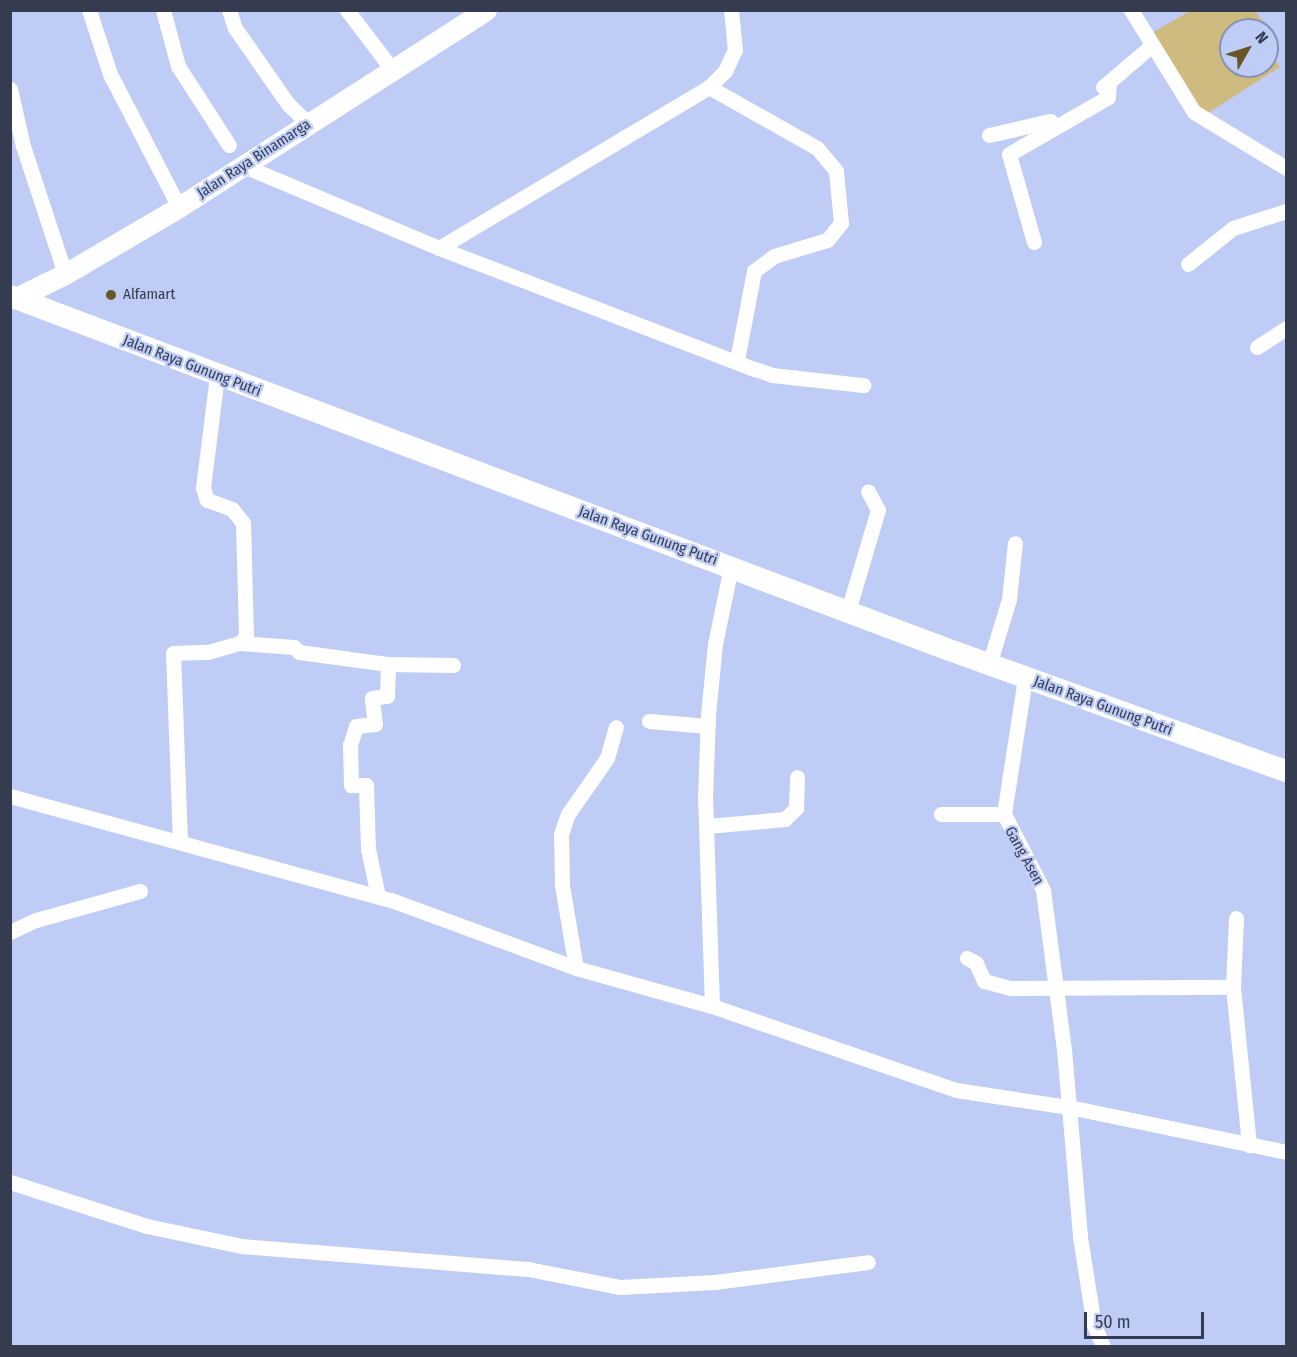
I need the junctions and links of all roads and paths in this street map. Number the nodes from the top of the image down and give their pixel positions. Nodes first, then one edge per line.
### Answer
1 (89, 10) edge
2 (163, 10) edge
3 (229, 10) edge
4 (347, 10) edge
5 (486, 10) edge
6 (731, 10) edge
7 (1131, 10) edge
8 (460, 17) edge
9 (1151, 46) junction
10 (391, 68) junction
11 (1110, 82) junction
12 (709, 87) junction
13 (10, 89) edge
14 (309, 124) junction
15 (989, 135) dead end
16 (229, 145) dead end
17 (244, 166) junction
18 (1287, 168) edge
19 (179, 207) junction
20 (1287, 211) edge
21 (1034, 242) dead end
22 (439, 248) junction
23 (1188, 264) dead end
24 (65, 273) junction
25 (13, 297) edge
26 (1287, 328) edge
27 (1257, 347) dead end
28 (737, 360) junction
29 (217, 375) junction
30 (863, 385) dead end
31 (868, 491) dead end
32 (1015, 543) dead end
33 (731, 567) junction
34 (848, 611) junction
35 (240, 643) junction
36 (388, 664) junction
37 (989, 664) junction
38 (453, 665) dead end
39 (1025, 678) junction
40 (649, 721) dead end
41 (708, 726) junction
42 (616, 727) dead end
43 (1287, 771) edge
44 (797, 777) dead end
45 (10, 796) edge
46 (941, 814) dead end
47 (1004, 814) junction
48 (707, 826) junction
49 (180, 842) junction
50 (141, 891) dead end
51 (378, 896) junction
52 (1236, 918) dead end
53 (10, 932) edge
54 (967, 958) dead end
55 (576, 968) junction
56 (1056, 987) junction
57 (1233, 987) junction
58 (712, 1006) junction
59 (1069, 1107) junction
60 (1249, 1145) junction
61 (1287, 1152) edge
62 (10, 1182) edge
63 (868, 1262) dead end
64 (1103, 1347) edge

1 - 19 street
2 - 16 street
3 - 14 street
4 - 10 street
5 - 8 street, Jalan Raya Binamarga
6 - 12 street
7 - 9 street
8 - 10 street, Jalan Raya Binamarga
9 - 11 street
9 - 18 street
10 - 14 street, Jalan Raya Binamarga
11 - 15 street
11 - 21 street
12 - 22 street
12 - 28 street
13 - 24 street
14 - 17 street, Jalan Raya Binamarga
17 - 19 street, Jalan Raya Binamarga
17 - 22 street
19 - 24 street, Jalan Raya Binamarga
20 - 23 street
22 - 28 street
24 - 25 street, Jalan Raya Binamarga
25 - 29 main road, Jalan Raya Gunung Putri
26 - 27 street
28 - 30 street
29 - 33 main road, Jalan Raya Gunung Putri
29 - 35 street
31 - 34 street
32 - 37 street
33 - 34 main road, Jalan Raya Gunung Putri
33 - 41 street
34 - 37 main road, Jalan Raya Gunung Putri
35 - 36 street
35 - 49 street
36 - 38 street
36 - 51 street
37 - 39 main road, Jalan Raya Gunung Putri
39 - 43 main road, Jalan Raya Gunung Putri
39 - 47 street, Gang Asen
40 - 41 street
41 - 48 street
42 - 55 street
44 - 48 street
45 - 49 street
46 - 47 street
47 - 56 street, Gang Asen
48 - 58 street
49 - 51 street
50 - 53 street
51 - 55 street
52 - 57 street
54 - 56 street
55 - 58 street
56 - 57 street
56 - 59 street, Gang Asen
57 - 60 street
58 - 59 street
59 - 60 street
59 - 64 street, Gang Asen
60 - 61 street
62 - 63 street

